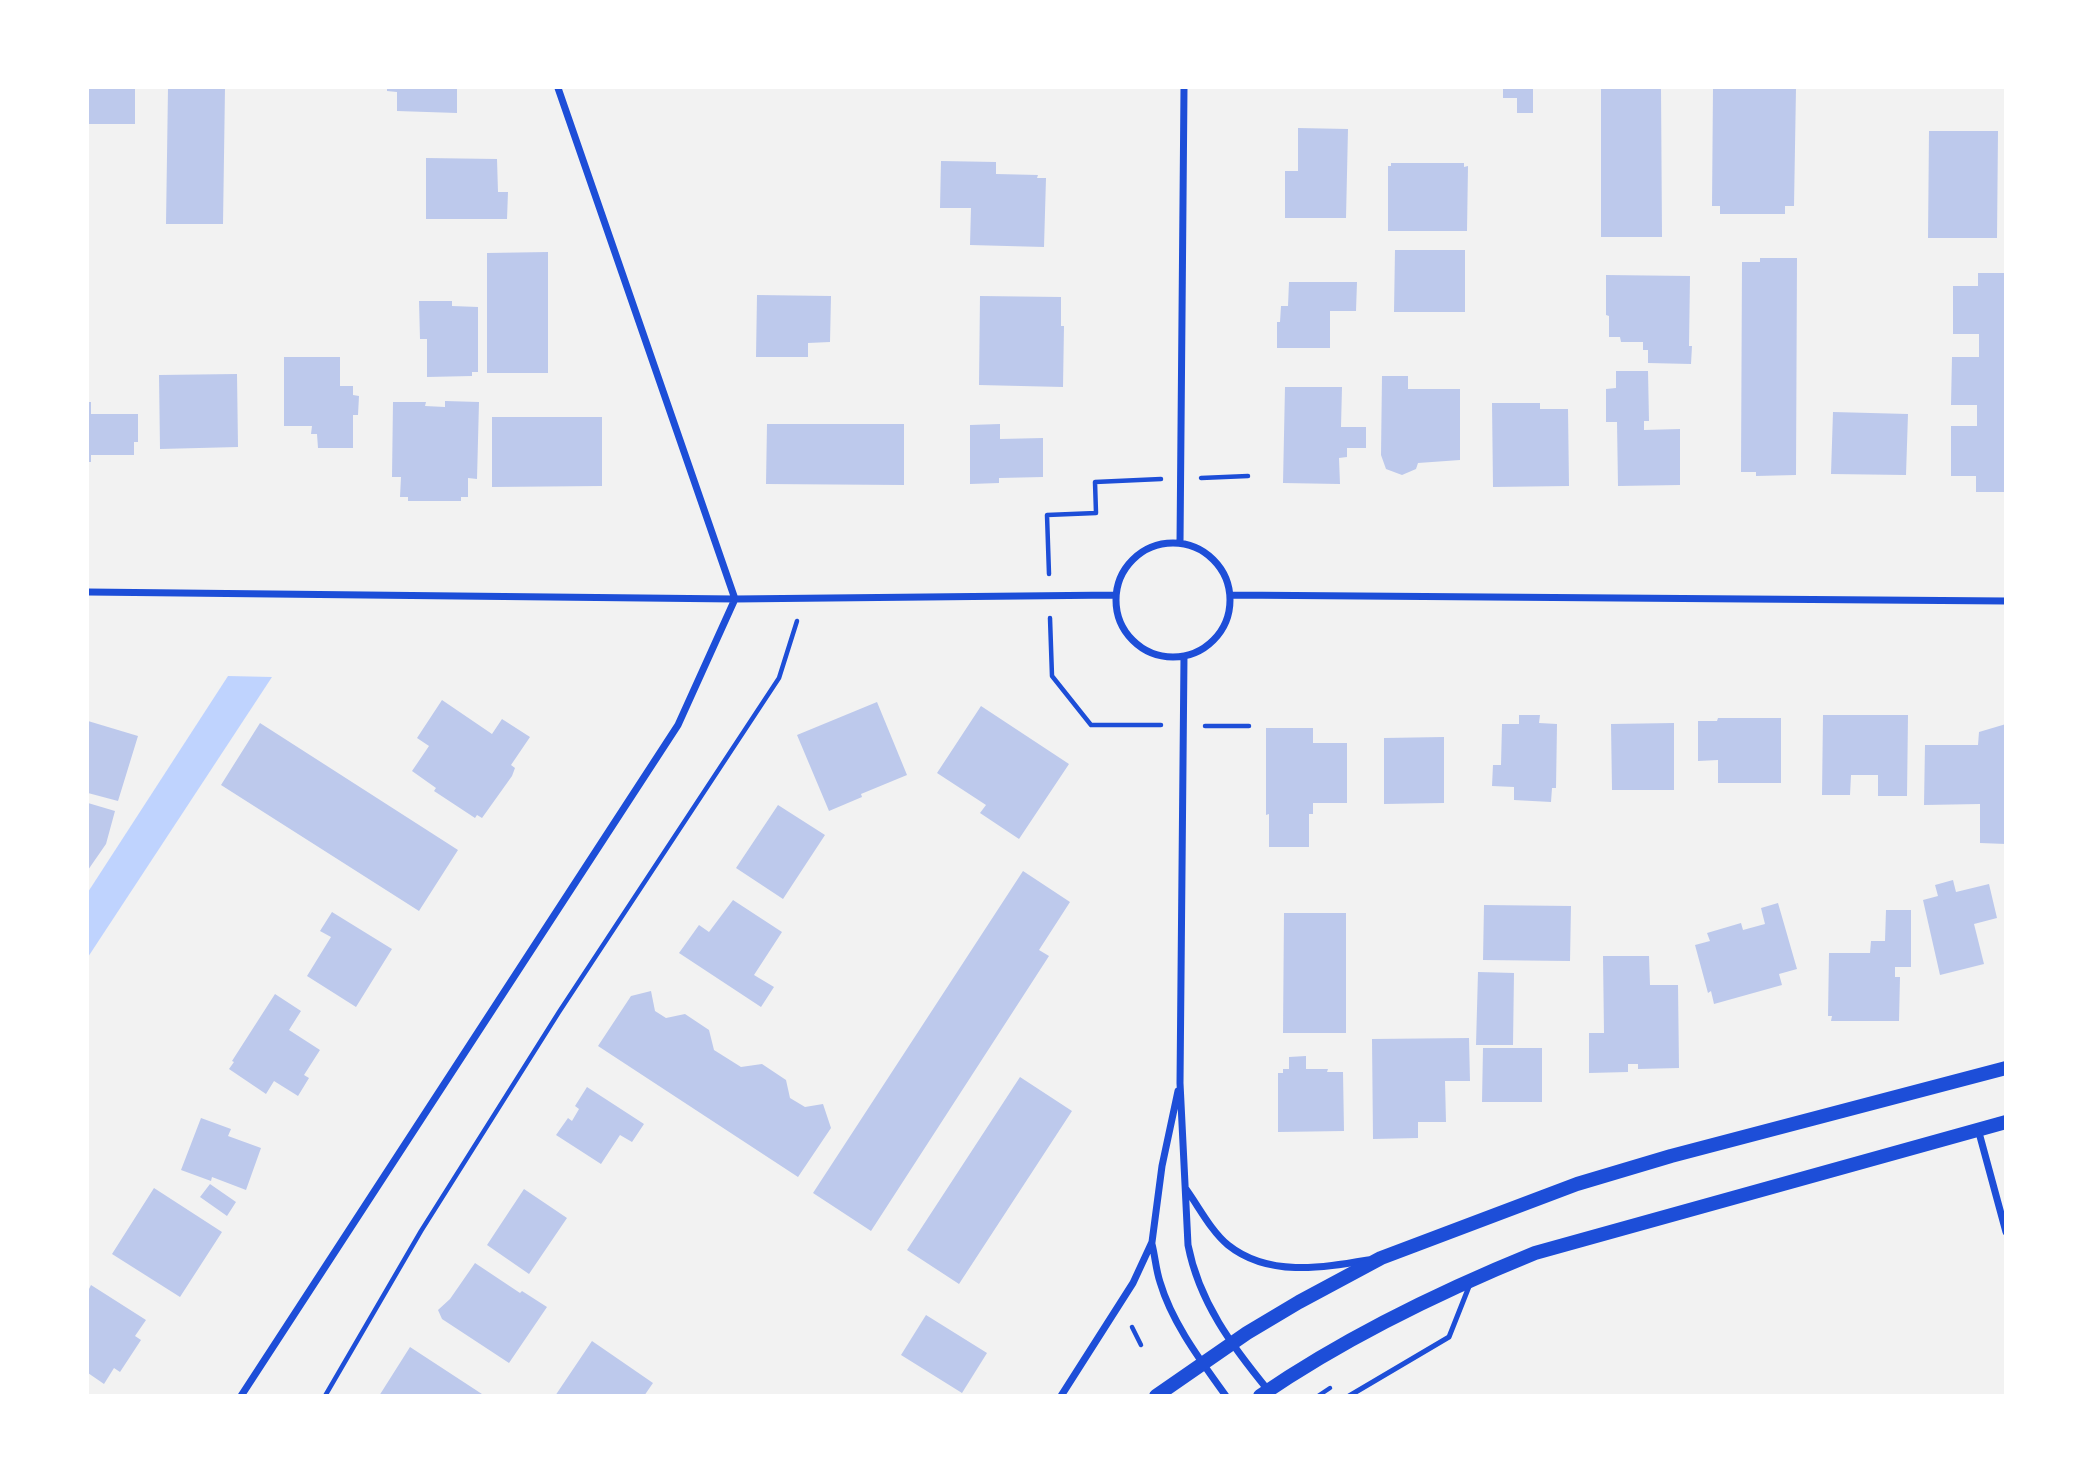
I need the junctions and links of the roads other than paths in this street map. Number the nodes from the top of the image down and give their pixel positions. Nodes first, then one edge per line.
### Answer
1 (558, 88) edge
2 (1184, 88) edge
3 (1180, 543) junction
4 (88, 592) edge
5 (1116, 595) junction
6 (1230, 595) junction
7 (736, 599) junction
8 (2006, 601) edge
9 (1184, 656) junction
10 (2006, 1068) edge
11 (1180, 1083) junction
12 (2006, 1122) edge
13 (1978, 1129) junction
14 (1186, 1189) junction
15 (2006, 1232) edge
16 (1152, 1242) junction
17 (1381, 1258) junction
18 (1473, 1278) junction
19 (1230, 1344) junction
20 (1202, 1363) junction
21 (1264, 1393) edge
22 (241, 1395) edge
23 (1061, 1395) edge
24 (1157, 1395) edge
25 (1226, 1395) edge
26 (1349, 1395) edge

1 - 7 street
2 - 3 street
3 - 5 street
3 - 6 street
4 - 7 street
5 - 7 street
5 - 9 street
6 - 8 street
6 - 9 street
7 - 22 street
9 - 11 street
10 - 17 main road
11 - 14 street
11 - 16 street
12 - 13 main road
13 - 15 street
13 - 18 main road
14 - 17 street
14 - 19 street
16 - 20 street
16 - 23 street
17 - 19 main road
18 - 21 main road
18 - 26 lane
19 - 20 main road
19 - 21 street
20 - 24 main road
20 - 25 street

